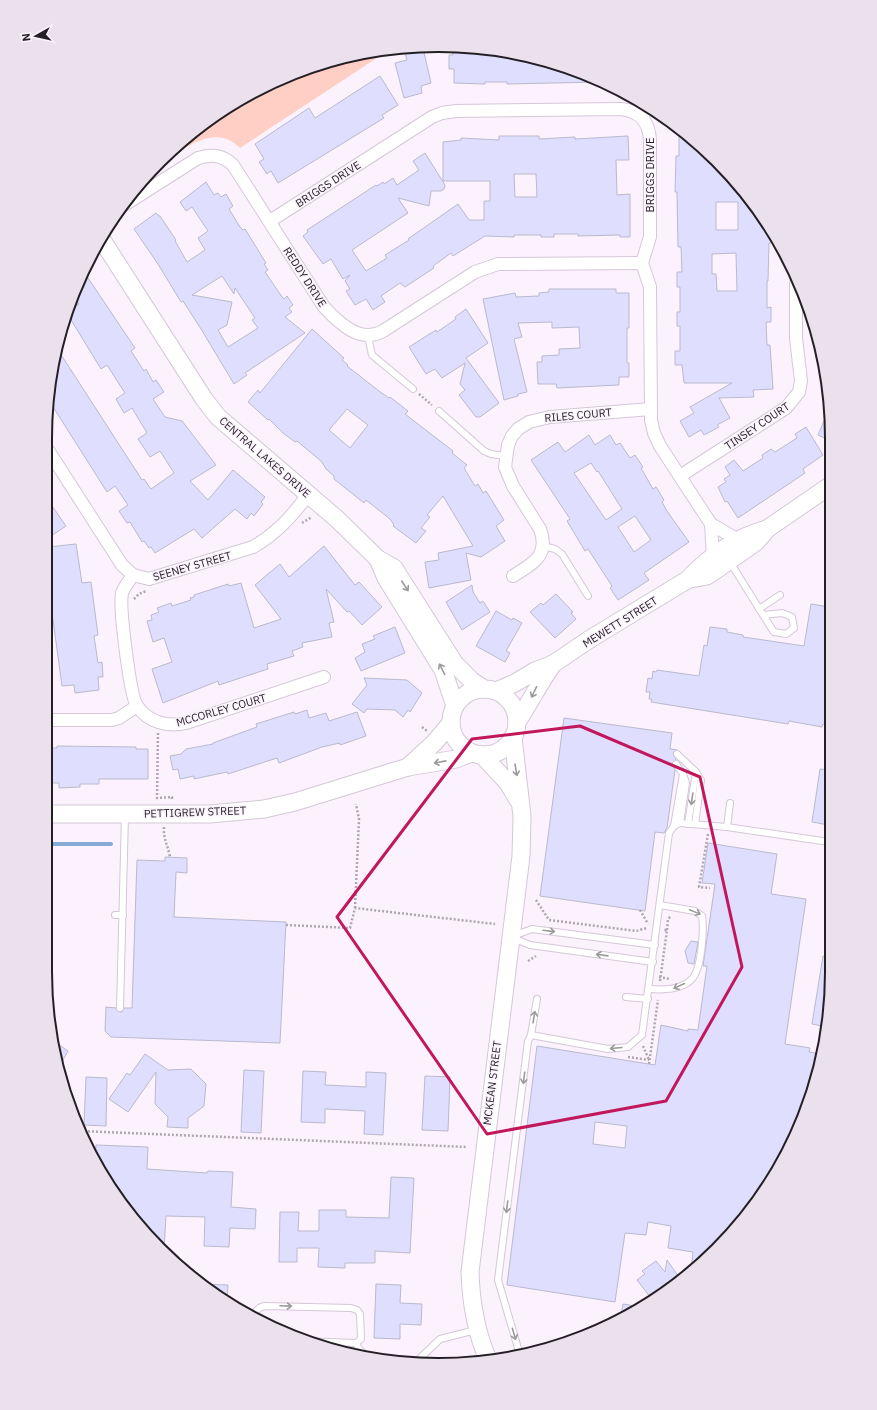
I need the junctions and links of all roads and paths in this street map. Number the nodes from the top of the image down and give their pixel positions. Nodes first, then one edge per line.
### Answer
1 (648, 114) edge
2 (643, 118) junction
3 (137, 197) edge
4 (270, 221) junction
5 (105, 244) edge
6 (642, 263) junction
7 (796, 291) edge
8 (368, 336) junction
9 (413, 389) joint
10 (651, 409) junction
11 (439, 411) joint
12 (505, 456) junction
13 (52, 461) edge
14 (680, 476) junction
15 (825, 489) edge
16 (308, 495) junction
17 (711, 524) junction
18 (767, 528) junction
19 (738, 540) junction
20 (543, 546) junction
21 (713, 557) junction
22 (378, 559) junction
23 (729, 561) junction
24 (133, 575) junction
25 (513, 576) dead end
26 (687, 580) junction
27 (780, 595) dead end
28 (588, 596) dead end
29 (759, 608) junction
30 (763, 615) junction
31 (553, 664) junction
32 (324, 677) dead end
33 (490, 690) junction
34 (137, 706) junction
35 (455, 706) junction
36 (52, 720) edge
37 (451, 723) junction
38 (162, 724) junction
39 (515, 729) junction
40 (477, 754) junction
41 (677, 754) dead end
42 (676, 764) dead end
43 (408, 767) junction
44 (696, 772) junction
45 (682, 774) junction
46 (519, 802) junction
47 (172, 804) dead end
48 (356, 804) dead end
49 (730, 804) dead end
50 (52, 814) edge
51 (125, 814) junction
52 (164, 821) dead end
53 (680, 823) junction
54 (688, 824) junction
55 (695, 824) junction
56 (674, 826) junction
57 (727, 827) junction
58 (825, 841) edge
59 (170, 857) dead end
60 (660, 904) junction
61 (355, 908) junction
62 (640, 910) dead end
63 (115, 915) dead end
64 (123, 915) junction
65 (674, 915) dead end
66 (286, 924) dead end
67 (495, 924) dead end
68 (650, 928) dead end
69 (667, 930) dead end
70 (511, 937) junction
71 (655, 945) junction
72 (653, 962) junction
73 (649, 989) junction
74 (626, 997) dead end
75 (537, 999) dead end
76 (648, 999) junction
77 (120, 1008) dead end
78 (531, 1035) junction
79 (87, 1131) edge
80 (467, 1147) dead end
81 (256, 1311) edge
82 (478, 1329) junction
83 (327, 1341) edge
84 (356, 1343) junction
85 (361, 1350) edge
86 (519, 1350) edge
87 (487, 1355) edge
88 (420, 1357) edge

1 - 2 lane
2 - 4 street, BRIGGS DRIVE
2 - 6 street, BRIGGS DRIVE
3 - 4 street, REDDY DRIVE
4 - 8 street, REDDY DRIVE
5 - 16 main road, CENTRAL LAKES DRIVE
6 - 8 street
6 - 10 street
7 - 14 street, TINSEY COURT
8 - 9 lane
9 - 11 path
10 - 12 street, RILES COURT
10 - 14 street
11 - 12 lane
12 - 20 street, RILES COURT
13 - 24 street
14 - 17 street
15 - 18 main road, MEWETT STREET
16 - 22 main road, CENTRAL LAKES DRIVE
16 - 24 street, SEENEY STREET
17 - 19 street
17 - 21 street
18 - 19 main road, MEWETT STREET
18 - 23 main road, MEWETT STREET
19 - 21 main road, MEWETT STREET
20 - 25 street
20 - 28 lane
21 - 26 main road, MEWETT STREET
22 -> 33 main road, CENTRAL LAKES DRIVE
35 -> 22 main road, CENTRAL LAKES DRIVE
23 - 26 main road, MEWETT STREET
23 - 29 lane
24 - 34 street
26 - 31 main road, MEWETT STREET
27 - 29 lane
29 - 30 lane
30 - 30 lane
31 - 33 main road, MEWETT STREET
31 -> 39 main road, MEWETT STREET
32 - 38 street, MCCORLEY COURT
33 - 35 main road
33 - 39 main road
34 - 36 street
34 - 38 street, MCCORLEY COURT
35 - 37 main road
37 - 40 main road
37 - 43 main road, PETTIGREW STREET
38 - 47 path
39 - 40 main road
39 -> 46 main road, MCKEAN STREET
40 -> 43 main road, PETTIGREW STREET
40 - 46 main road, MCKEAN STREET
41 - 44 lane
42 - 45 lane
43 - 51 main road, PETTIGREW STREET
44 -> 54 lane
44 - 55 lane
45 - 53 lane
45 - 56 lane
46 - 70 main road, MCKEAN STREET
48 - 61 path
49 - 57 lane
50 - 51 main road, PETTIGREW STREET
51 - 64 lane
52 - 59 path
53 - 54 lane
53 - 56 lane
54 - 55 lane
55 - 57 lane
56 - 60 lane
57 - 58 lane
60 - 71 lane
60 -> 73 lane
61 - 66 path
61 - 67 path
62 - 68 path
63 - 64 lane
64 - 77 lane
65 - 69 path
70 -> 71 lane
72 -> 70 lane
70 - 82 main road, MCKEAN STREET
71 - 72 lane
72 - 73 lane
73 - 76 lane
74 - 76 lane
78 -> 75 lane
76 -> 78 lane
78 -> 86 lane
79 - 80 path
81 -> 84 lane
82 - 87 main road, MCKEAN STREET
82 - 88 lane
83 - 84 lane
84 - 85 lane

